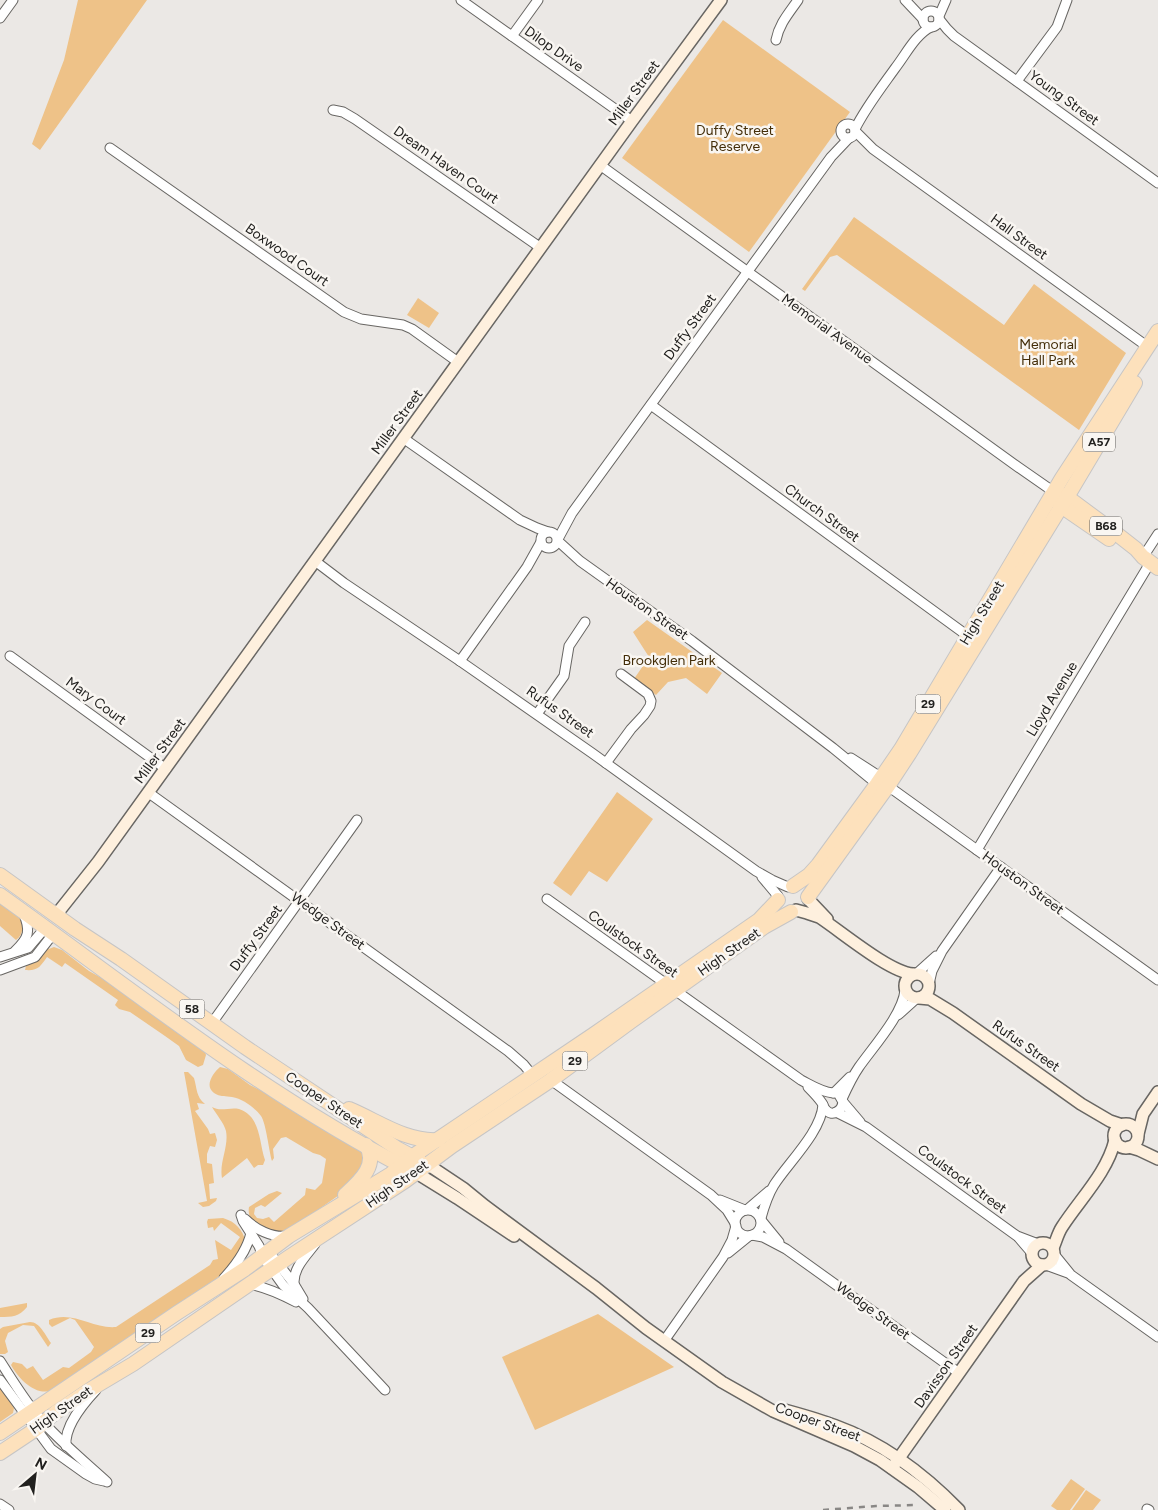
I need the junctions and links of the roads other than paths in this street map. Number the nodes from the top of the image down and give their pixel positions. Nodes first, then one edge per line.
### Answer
1 (13, 0) edge
2 (461, 0) edge
3 (538, 0) edge
4 (721, 0) edge
5 (798, 0) edge
6 (945, 0) edge
7 (1067, 0) edge
8 (907, 1) edge
9 (934, 14) junction
10 (0, 18) edge
11 (923, 19) junction
12 (932, 27) junction
13 (512, 36) junction
14 (954, 36) junction
15 (776, 40) dead end
16 (913, 43) junction
17 (1017, 81) junction
18 (869, 104) junction
19 (332, 110) dead end
20 (632, 121) junction
21 (847, 124) junction
22 (841, 132) junction
23 (852, 134) junction
24 (110, 148) dead end
25 (831, 157) junction
26 (600, 165) junction
27 (1158, 183) edge
28 (541, 248) junction
29 (748, 272) junction
30 (1158, 331) edge
31 (1153, 347) edge
32 (458, 362) junction
33 (651, 406) junction
34 (404, 438) junction
35 (1061, 499) junction
36 (572, 513) junction
37 (520, 520) junction
38 (548, 532) junction
39 (1158, 534) edge
40 (558, 540) junction
41 (545, 545) junction
42 (580, 561) junction
43 (1150, 563) edge
44 (313, 564) junction
45 (585, 622) dead end
46 (973, 639) junction
47 (10, 656) dead end
48 (460, 661) junction
49 (621, 674) dead end
50 (537, 714) junction
51 (606, 763) junction
52 (166, 769) junction
53 (882, 783) junction
54 (149, 792) junction
55 (357, 820) dead end
56 (977, 850) junction
57 (1001, 867) junction
58 (756, 871) junction
59 (0, 875) edge
60 (784, 892) junction
61 (0, 895) edge
62 (808, 898) junction
63 (547, 899) dead end
64 (299, 901) junction
65 (23, 911) junction
66 (793, 911) junction
67 (59, 917) junction
68 (835, 927) junction
69 (49, 931) junction
70 (942, 951) junction
71 (12, 953) junction
72 (0, 958) edge
73 (882, 962) junction
74 (0, 970) edge
75 (914, 974) junction
76 (1158, 980) edge
77 (929, 985) junction
78 (670, 987) junction
79 (905, 989) junction
80 (918, 998) junction
81 (954, 1012) junction
82 (893, 1020) junction
83 (212, 1024) junction
84 (224, 1056) junction
85 (857, 1070) junction
86 (541, 1076) junction
87 (801, 1080) junction
88 (833, 1093) junction
89 (1157, 1093) edge
90 (316, 1095) junction
91 (843, 1100) junction
92 (1081, 1104) junction
93 (823, 1105) junction
94 (835, 1113) junction
95 (1123, 1125) junction
96 (866, 1127) junction
97 (810, 1135) junction
98 (1138, 1136) junction
99 (1115, 1139) junction
100 (438, 1140) junction
101 (366, 1145) junction
102 (1127, 1148) junction
103 (413, 1156) junction
104 (1158, 1158) edge
105 (402, 1166) junction
106 (421, 1168) junction
107 (1101, 1172) junction
108 (774, 1185) junction
109 (710, 1195) junction
110 (746, 1210) junction
111 (320, 1216) junction
112 (761, 1219) junction
113 (735, 1225) junction
114 (251, 1233) junction
115 (289, 1236) junction
116 (322, 1236) junction
117 (751, 1236) junction
118 (786, 1249) junction
119 (264, 1252) junction
120 (1043, 1254) junction
121 (723, 1257) junction
122 (275, 1267) junction
123 (249, 1284) junction
124 (294, 1284) junction
125 (214, 1289) junction
126 (308, 1308) junction
127 (1158, 1338) edge
128 (664, 1341) junction
129 (0, 1361) edge
130 (959, 1373) junction
131 (0, 1380) edge
132 (104, 1381) junction
133 (384, 1390) dead end
134 (30, 1413) junction
135 (40, 1426) junction
136 (0, 1433) edge
137 (66, 1446) junction
138 (2, 1453) edge
139 (895, 1463) junction
140 (0, 1504) edge
141 (9, 1510) edge
142 (945, 1510) edge
143 (959, 1510) edge

1 - 10 street
2 - 13 street, Dilop Drive
3 - 13 street
4 - 20 street, Miller Street
5 - 15 street
6 - 9 street
7 - 17 street
8 - 9 street, Young Street
8 - 11 street, Young Street
9 - 11 street
9 - 12 street
9 - 14 street, Young Street
11 - 12 street
11 - 16 street, Duffy Street
12 - 14 street, Young Street
12 - 16 street, Duffy Street
13 - 20 street, Dilop Drive
14 - 17 street, Young Street
16 - 18 street, Duffy Street
17 - 27 street, Young Street
18 - 21 street, Duffy Street
18 - 23 street, Duffy Street
19 - 28 street, Dream Haven Court
20 - 26 street, Miller Street
21 - 22 street, Duffy Street
21 - 23 street
22 - 23 street
22 - 25 street, Duffy Street
23 - 25 street, Duffy Street
23 - 31 street, Hall Street
24 - 32 street, Boxwood Court
25 - 29 street, Duffy Street
26 - 28 street, Miller Street
26 - 29 street, Memorial Avenue
28 - 32 street, Miller Street
29 - 33 street, Duffy Street
29 - 35 street, Memorial Avenue
30 - 31 main road, High Street / A57
31 - 35 main road, High Street / A57
31 - 35 main road, High Street / A57
32 - 34 street, Miller Street
33 - 36 street, Duffy Street
33 - 46 street, Church Street
34 - 37 street, Houston Street
34 - 44 street, Miller Street
35 - 43 main road, Memorial Avenue / B68
35 - 46 main road, High Street / 29
36 - 38 street, Duffy Street
36 - 40 street, Duffy Street
37 - 38 street, Houston Street
37 - 41 street, Houston Street
38 - 40 street
38 - 41 street
39 - 43 street, Lloyd Avenue
40 - 41 street
40 - 42 street, Houston Street
41 - 42 street, Houston Street
41 - 48 street
42 - 53 street, Houston Street
43 - 56 street, Lloyd Avenue
44 - 48 street, Rufus Street
44 - 52 street, Miller Street
45 - 50 street
46 - 53 main road, High Street / 29
47 - 52 street, Mary Court
48 - 50 street, Rufus Street
49 - 51 street
50 - 51 street, Rufus Street
51 - 58 street, Rufus Street
52 - 54 street, Miller Street
53 - 56 street, Houston Street
53 - 60 main road, High Street / 29
53 - 62 main road, High Street / 29
54 - 64 street, Wedge Street
54 - 67 street, Miller Street
55 - 64 street, Duffy Street
56 - 57 street, Houston Street
57 - 70 street
57 - 76 street, Houston Street
58 - 60 street, Rufus Street
58 - 60 street, Rufus Street
59 - 67 main road, Cooper Street / 58
60 - 62 main road
60 - 66 main road
60 - 78 main road, High Street / 29
61 - 65 main road, Cooper Street / 58
62 - 66 main road, 29
62 - 68 street
63 - 78 street, Coulstock Street
64 - 83 street, Duffy Street
64 - 86 street, Wedge Street
65 - 69 main road, Cooper Street / 58
65 - 71 street
66 - 68 street
66 - 78 main road, High Street / 29
67 - 69 main road
67 - 83 main road, Cooper Street / 58
68 - 73 street
69 - 71 street
69 - 74 street
69 - 84 main road, Cooper Street / 58
70 - 75 street
70 - 77 street
71 - 72 street
73 - 75 street
73 - 79 street
75 - 77 street
75 - 79 street
77 - 80 street
77 - 81 street, Rufus Street
78 - 86 main road, High Street / 29
78 - 87 street, Coulstock Street
79 - 80 street
79 - 82 street
80 - 81 street, Rufus Street
80 - 82 street
81 - 92 street, Rufus Street
82 - 85 street
83 - 84 main road
83 - 90 main road, Cooper Street / 58
84 - 101 main road, Cooper Street / 58
85 - 88 street
85 - 91 street
86 - 100 main road, High Street / 29
86 - 106 main road, High Street / 29
86 - 109 street, Wedge Street
87 - 88 street, Coulstock Street
87 - 93 street, Coulstock Street
88 - 91 street
88 - 93 street
89 - 95 street
89 - 98 street
90 - 100 main road, 58
90 - 103 main road, Cooper Street / 58
91 - 94 street
91 - 96 street, Coulstock Street
92 - 95 street, Rufus Street
92 - 99 street, Rufus Street
93 - 94 street
93 - 97 street
94 - 96 street, Coulstock Street
94 - 97 street
95 - 98 street
95 - 99 street
96 - 120 street, Coulstock Street
97 - 108 street
98 - 102 street
98 - 104 street
99 - 102 street
99 - 107 street, Davisson Street
100 - 103 main road, High Street / 29
101 - 105 main road, Cooper Street / 58
101 - 111 main road
102 - 104 street
102 - 107 street, Davisson Street
103 - 105 main road, High Street / 29
103 - 106 main road, Cooper Street / 58
105 - 106 main road, Cooper Street / 58
105 - 111 main road, High Street / 29
106 - 116 main road, High Street / 29
106 - 128 street, Cooper Street
107 - 120 street, Davisson Street
108 - 110 street
108 - 112 street
109 - 110 street, Wedge Street
109 - 113 street, Wedge Street
110 - 112 street
110 - 113 street
111 - 115 main road, High Street / 29
112 - 117 street
112 - 118 street, Wedge Street
113 - 117 street
113 - 121 street
114 - 115 street
114 - 119 street
114 - 125 street
115 - 119 main road, High Street / 29
116 - 122 main road, High Street / 29
116 - 124 street
117 - 118 street, Wedge Street
117 - 121 street
118 - 130 street, Wedge Street
119 - 122 street
119 - 125 main road, High Street / 29
120 - 127 street
120 - 130 street, Davisson Street
121 - 128 street
122 - 123 main road, High Street / 29
122 - 124 street
122 - 126 street
123 - 126 street
123 - 132 main road, High Street / 29
124 - 126 street
125 - 134 main road, High Street / 29
126 - 133 street
128 - 139 street, Cooper Street
129 - 134 street
130 - 139 street, Davisson Street
131 - 134 street
132 - 135 main road, High Street / 29
132 - 137 street
134 - 135 street
134 - 136 main road, High Street / 29
135 - 137 street
135 - 137 street
135 - 138 main road, High Street / 29
139 - 142 street, Cooper Street
139 - 143 street, Cooper Street
140 - 141 street

